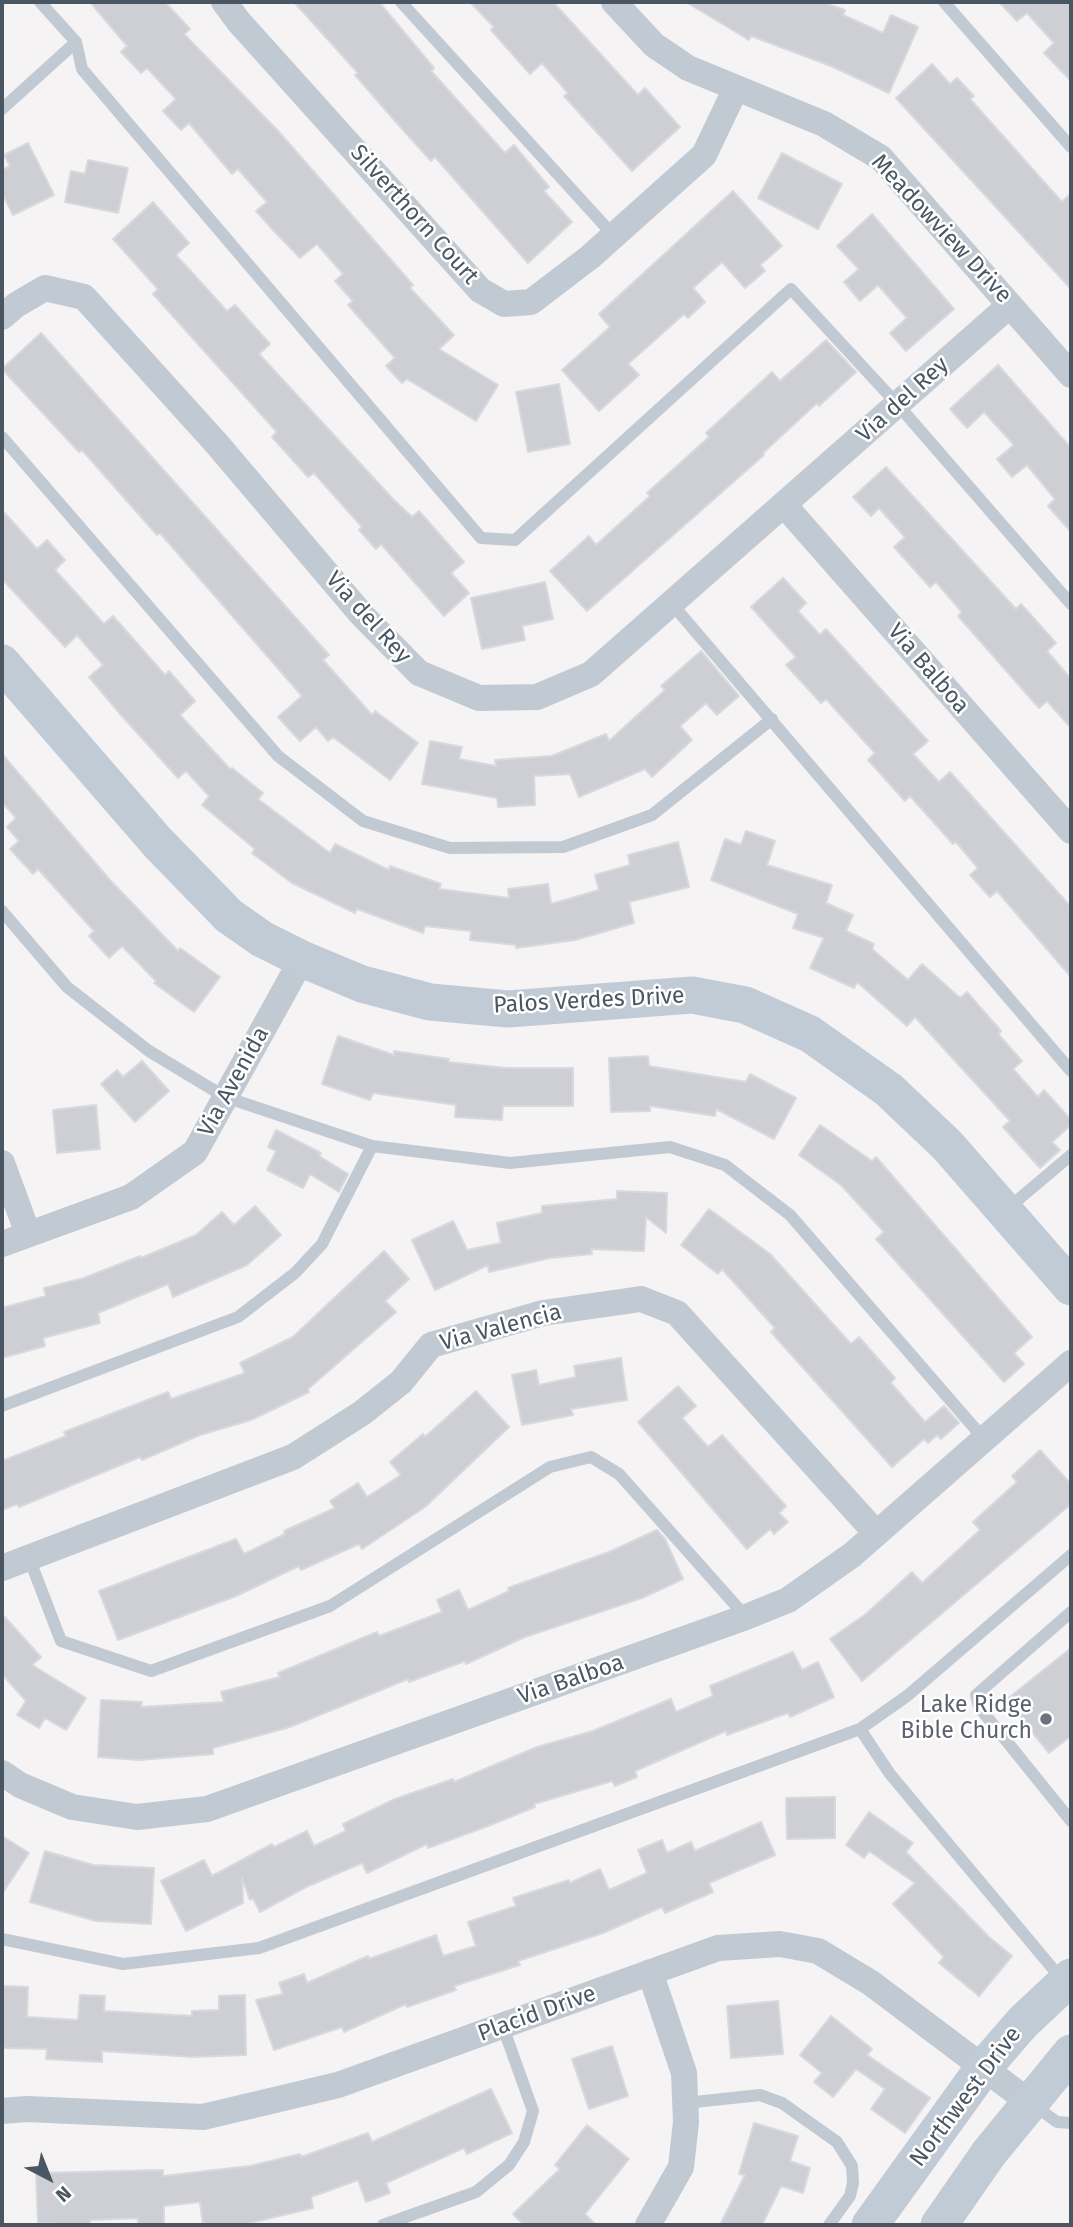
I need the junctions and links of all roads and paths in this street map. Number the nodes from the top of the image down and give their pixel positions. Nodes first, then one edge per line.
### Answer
1 (40, 2) edge
2 (224, 2) edge
3 (401, 2) edge
4 (614, 2) edge
5 (944, 2) edge
6 (76, 42) junction
7 (735, 90) junction
8 (2, 109) edge
9 (1071, 147) edge
10 (614, 236) junction
11 (1010, 305) junction
12 (2, 317) edge
13 (1071, 374) edge
14 (898, 405) junction
15 (2, 437) edge
16 (785, 506) junction
17 (671, 604) junction
18 (1071, 604) edge
19 (2, 663) edge
20 (772, 719) junction
21 (1071, 831) edge
22 (4, 920) edge
23 (302, 959) junction
24 (1071, 1071) edge
25 (225, 1097) junction
26 (372, 1146) junction
27 (1071, 1155) edge
28 (2, 1163) edge
29 (1005, 1211) junction
30 (28, 1234) junction
31 (2, 1244) edge
32 (1071, 1287) edge
33 (1071, 1363) edge
34 (2, 1406) edge
35 (985, 1439) junction
36 (876, 1533) junction
37 (1071, 1555) edge
38 (29, 1558) junction
39 (2, 1568) edge
40 (1071, 1612) edge
41 (746, 1617) junction
42 (860, 1729) junction
43 (2, 1773) edge
44 (1071, 1821) edge
45 (2, 1939) edge
46 (650, 1972) junction
47 (1068, 1980) edge
48 (503, 2026) junction
49 (1071, 2053) edge
50 (984, 2067) junction
51 (1029, 2102) junction
52 (685, 2103) junction
53 (2, 2110) edge
54 (1071, 2123) edge
55 (383, 2225) edge
56 (649, 2225) edge
57 (829, 2225) edge
58 (870, 2225) edge
59 (939, 2225) edge

1 - 6 lane
2 - 10 street, Silverthorn Court
3 - 10 lane
4 - 7 street, Meadowview Drive
5 - 9 lane
6 - 8 lane
6 - 14 lane
7 - 10 street, Silverthorn Court
7 - 11 street, Meadowview Drive
11 - 13 street, Meadowview Drive
11 - 14 street, Via del Rey
12 - 17 street, Via del Rey
14 - 16 street, Via del Rey
14 - 18 lane
15 - 20 lane
16 - 17 street, Via del Rey
16 - 21 street, Via Balboa
17 - 20 lane
19 - 23 street, Palos Verdes Drive
20 - 24 lane
22 - 25 lane
23 - 25 street, Via Avenida
23 - 29 street, Palos Verdes Drive
25 - 26 lane
25 - 30 street, Via Avenida
26 - 34 lane
26 - 35 lane
27 - 29 lane
28 - 30 street
29 - 32 street, Palos Verdes Drive
30 - 31 street, Via Avenida
33 - 35 street, Via Balboa
35 - 36 street, Via Balboa
36 - 38 street, Via Valencia
36 - 41 street, Via Balboa
37 - 42 lane
38 - 39 street, Via Valencia
38 - 41 lane
40 - 44 lane
41 - 43 street, Via Balboa
42 - 45 lane
42 - 47 lane
46 - 48 street, Placid Drive
46 - 50 street, Placid Drive
46 - 52 street
47 - 50 street, Northwest Drive
48 - 53 street, Placid Drive
48 - 55 lane
49 - 51 street
50 - 51 street, Placid Drive
50 - 58 street, Northwest Drive
51 - 54 lane
51 - 59 street
52 - 56 street
52 - 57 lane

